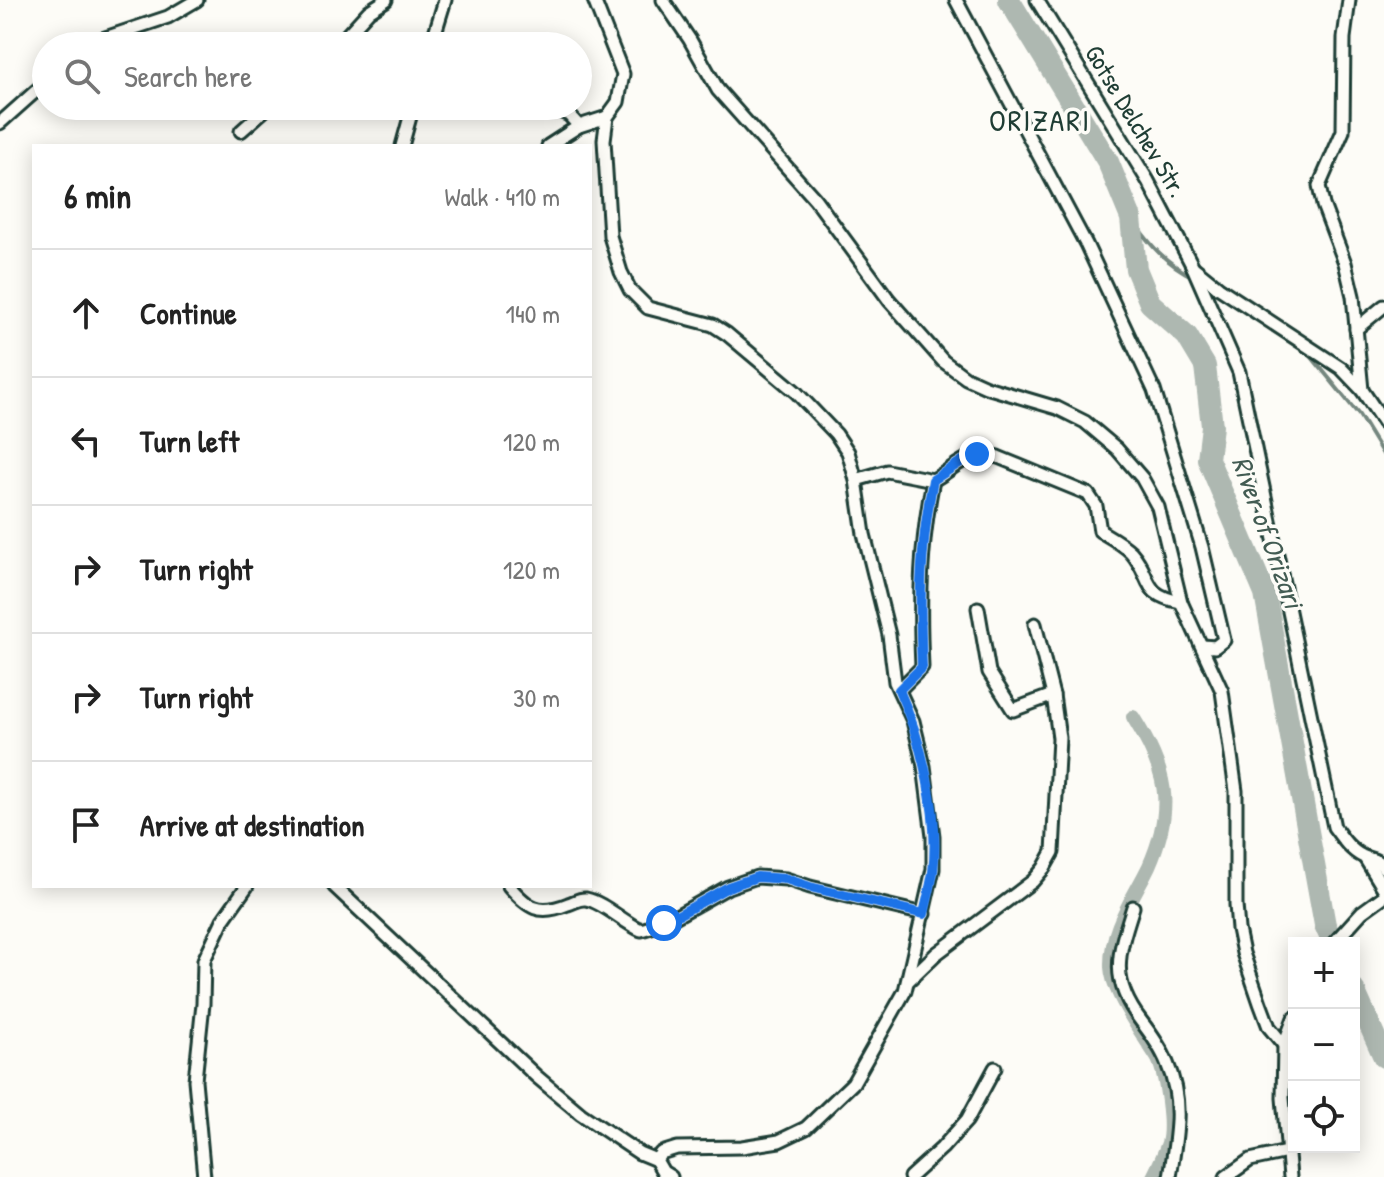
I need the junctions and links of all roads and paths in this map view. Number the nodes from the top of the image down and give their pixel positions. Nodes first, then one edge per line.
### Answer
1 (197, 0) edge
2 (386, 0) edge
3 (445, 0) edge
4 (594, 0) edge
5 (663, 0) edge
6 (956, 0) edge
7 (1037, 0) edge
8 (1349, 0) edge
9 (123, 32) edge
10 (350, 32) edge
11 (435, 32) edge
12 (32, 94) edge
13 (607, 117) junction
14 (253, 120) edge
15 (410, 120) edge
16 (574, 120) edge
17 (0, 123) edge
18 (579, 126) junction
19 (241, 131) dead end
20 (405, 144) edge
21 (551, 144) edge
22 (1193, 267) junction
23 (1384, 306) edge
24 (1356, 329) junction
25 (1362, 390) junction
26 (1384, 423) edge
27 (856, 480) junction
28 (933, 480) junction
29 (1181, 602) junction
30 (978, 608) dead end
31 (1035, 624) dead end
32 (1203, 646) junction
33 (899, 690) junction
34 (1053, 695) junction
35 (1365, 857) junction
36 (1382, 864) edge
37 (246, 888) edge
38 (336, 888) edge
39 (511, 888) edge
40 (1382, 894) edge
41 (1133, 907) dead end
42 (924, 914) junction
43 (1339, 937) edge
44 (908, 981) junction
45 (1288, 1034) edge
46 (1284, 1045) junction
47 (995, 1068) dead end
48 (1287, 1152) junction
49 (656, 1160) junction
50 (204, 1177) edge
51 (671, 1177) edge
52 (910, 1177) edge
53 (1170, 1177) edge
54 (1226, 1177) edge
55 (1290, 1177) edge

1 - 9 street
2 - 10 street
3 - 11 street
4 - 13 street
5 - 29 street
6 - 32 street
7 - 22 street, Gotse Delchev Str.
8 - 24 street
12 - 17 street
13 - 18 street
13 - 27 street
14 - 19 street
15 - 20 street
16 - 18 street
18 - 21 street
22 - 25 street, Gotse Delchev Str.
22 - 35 street, Gotse Delchev Str.
23 - 24 street
24 - 25 street
25 - 26 street
27 - 28 street
27 - 33 street
28 - 29 street
28 - 33 street
29 - 32 street
30 - 34 street
31 - 34 street
32 - 46 street
33 - 42 street
34 - 44 street
35 - 36 street
35 - 40 street
37 - 50 street
38 - 49 street
39 - 42 street
40 - 43 street
41 - 53 street
42 - 44 street
44 - 49 street
45 - 46 street
46 - 48 street
47 - 52 street
48 - 54 street
48 - 55 street
49 - 51 street

